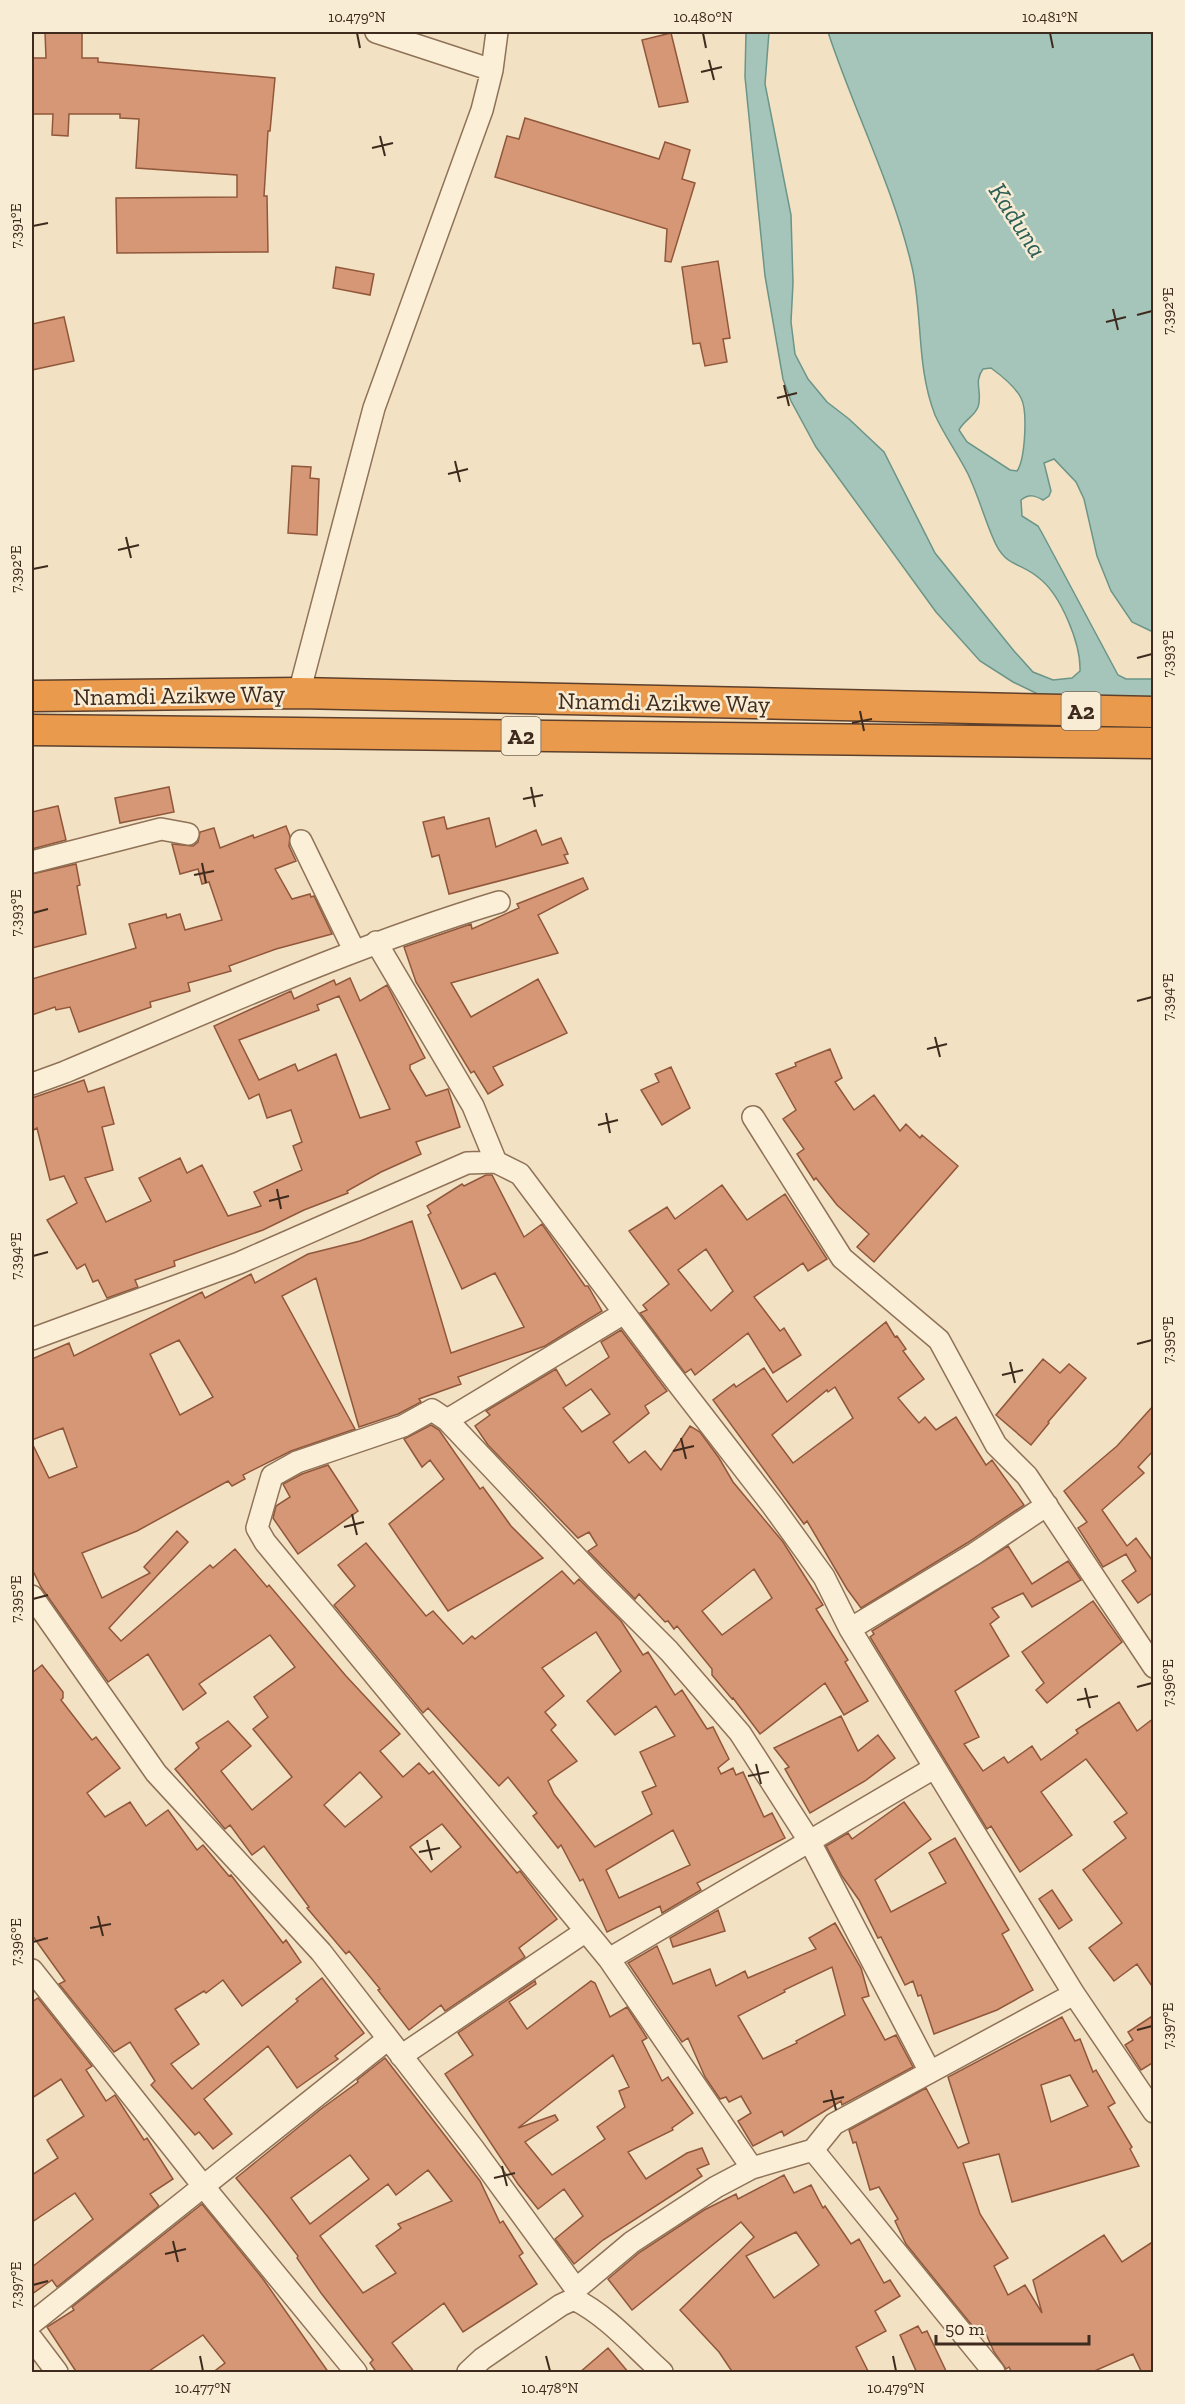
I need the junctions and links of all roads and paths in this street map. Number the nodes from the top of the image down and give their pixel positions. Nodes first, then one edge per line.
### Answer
1 (376, 32) edge
2 (497, 32) edge
3 (492, 70) junction
4 (299, 693) junction
5 (32, 696) edge
6 (1154, 712) edge
7 (32, 730) edge
8 (1154, 743) edge
9 (188, 834) dead end
10 (301, 841) dead end
11 (32, 862) edge
12 (499, 902) dead end
13 (376, 942) junction
14 (354, 950) junction
15 (32, 1084) edge
16 (753, 1117) dead end
17 (496, 1162) junction
18 (624, 1313) junction
19 (32, 1339) edge
20 (447, 1420) junction
21 (1047, 1505) junction
22 (32, 1596) edge
23 (850, 1629) junction
24 (1154, 1667) edge
25 (934, 1768) junction
26 (810, 1842) junction
27 (586, 1930) junction
28 (609, 1959) junction
29 (32, 1970) edge
30 (1074, 1994) junction
31 (388, 2039) junction
32 (401, 2056) junction
33 (930, 2072) junction
34 (1154, 2112) edge
35 (813, 2150) junction
36 (752, 2168) junction
37 (204, 2187) junction
38 (575, 2294) junction
39 (32, 2323) edge
40 (32, 2339) edge
41 (57, 2373) edge
42 (356, 2373) edge
43 (468, 2373) edge
44 (662, 2373) edge
45 (994, 2373) edge

1 - 3 street
2 - 3 street
3 - 4 street
4 - 5 highway, Nnamdi Azikwe Way / A2
4 - 6 highway, Nnamdi Azikwe Way / A2
7 - 8 highway, Nnamdi Azikwe Way / A2
9 - 11 street
10 - 14 street
12 - 13 street
13 - 14 street
13 - 17 street
14 - 15 street
16 - 21 street
17 - 18 street
17 - 19 street
18 - 20 street
18 - 23 street
20 - 26 street
20 - 27 street
21 - 23 street
21 - 24 street
22 - 31 street
23 - 25 street
25 - 26 street
25 - 30 street
26 - 28 street
26 - 33 street
27 - 28 street
27 - 32 street
28 - 36 street
29 - 37 street
30 - 33 street
30 - 34 street
31 - 32 street
31 - 37 street
32 - 38 street
33 - 35 street
35 - 36 street
35 - 45 street
36 - 38 street
37 - 39 street
37 - 42 street
38 - 43 street
38 - 44 street
40 - 41 street

